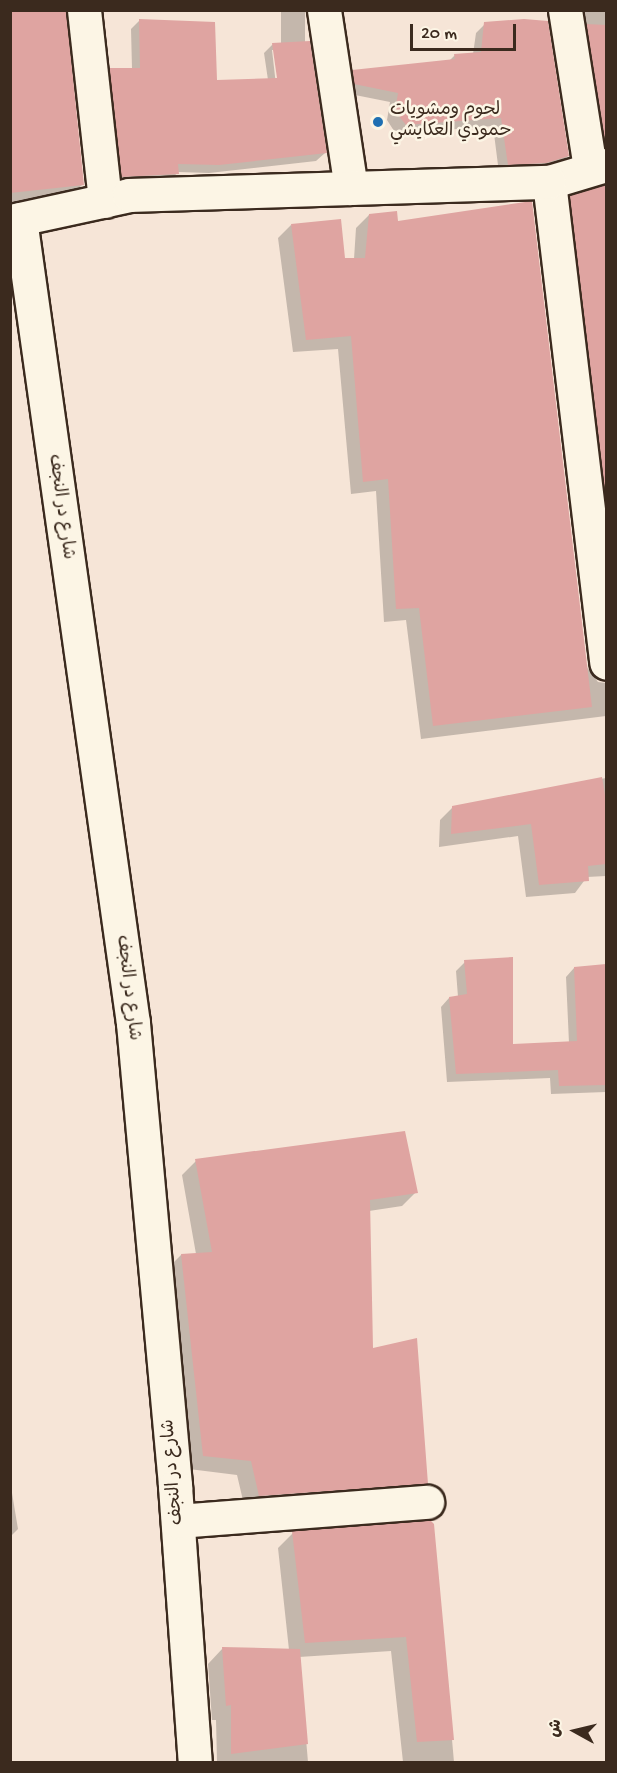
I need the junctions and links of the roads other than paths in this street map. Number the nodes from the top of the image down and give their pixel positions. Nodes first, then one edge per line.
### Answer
1 (84, 10) edge
2 (324, 10) edge
3 (565, 10) edge
4 (598, 166) edge
5 (549, 182) junction
6 (351, 188) junction
7 (105, 201) junction
8 (15, 220) edge
9 (606, 663) edge
10 (427, 1502) dead end
11 (178, 1521) junction
12 (195, 1762) edge

1 - 7 street
2 - 6 street
3 - 4 street
4 - 5 street
5 - 6 street
5 - 9 street
6 - 7 street
7 - 8 street
8 - 11 street, شارع در النجف
10 - 11 street
11 - 12 street, شارع در النجف

